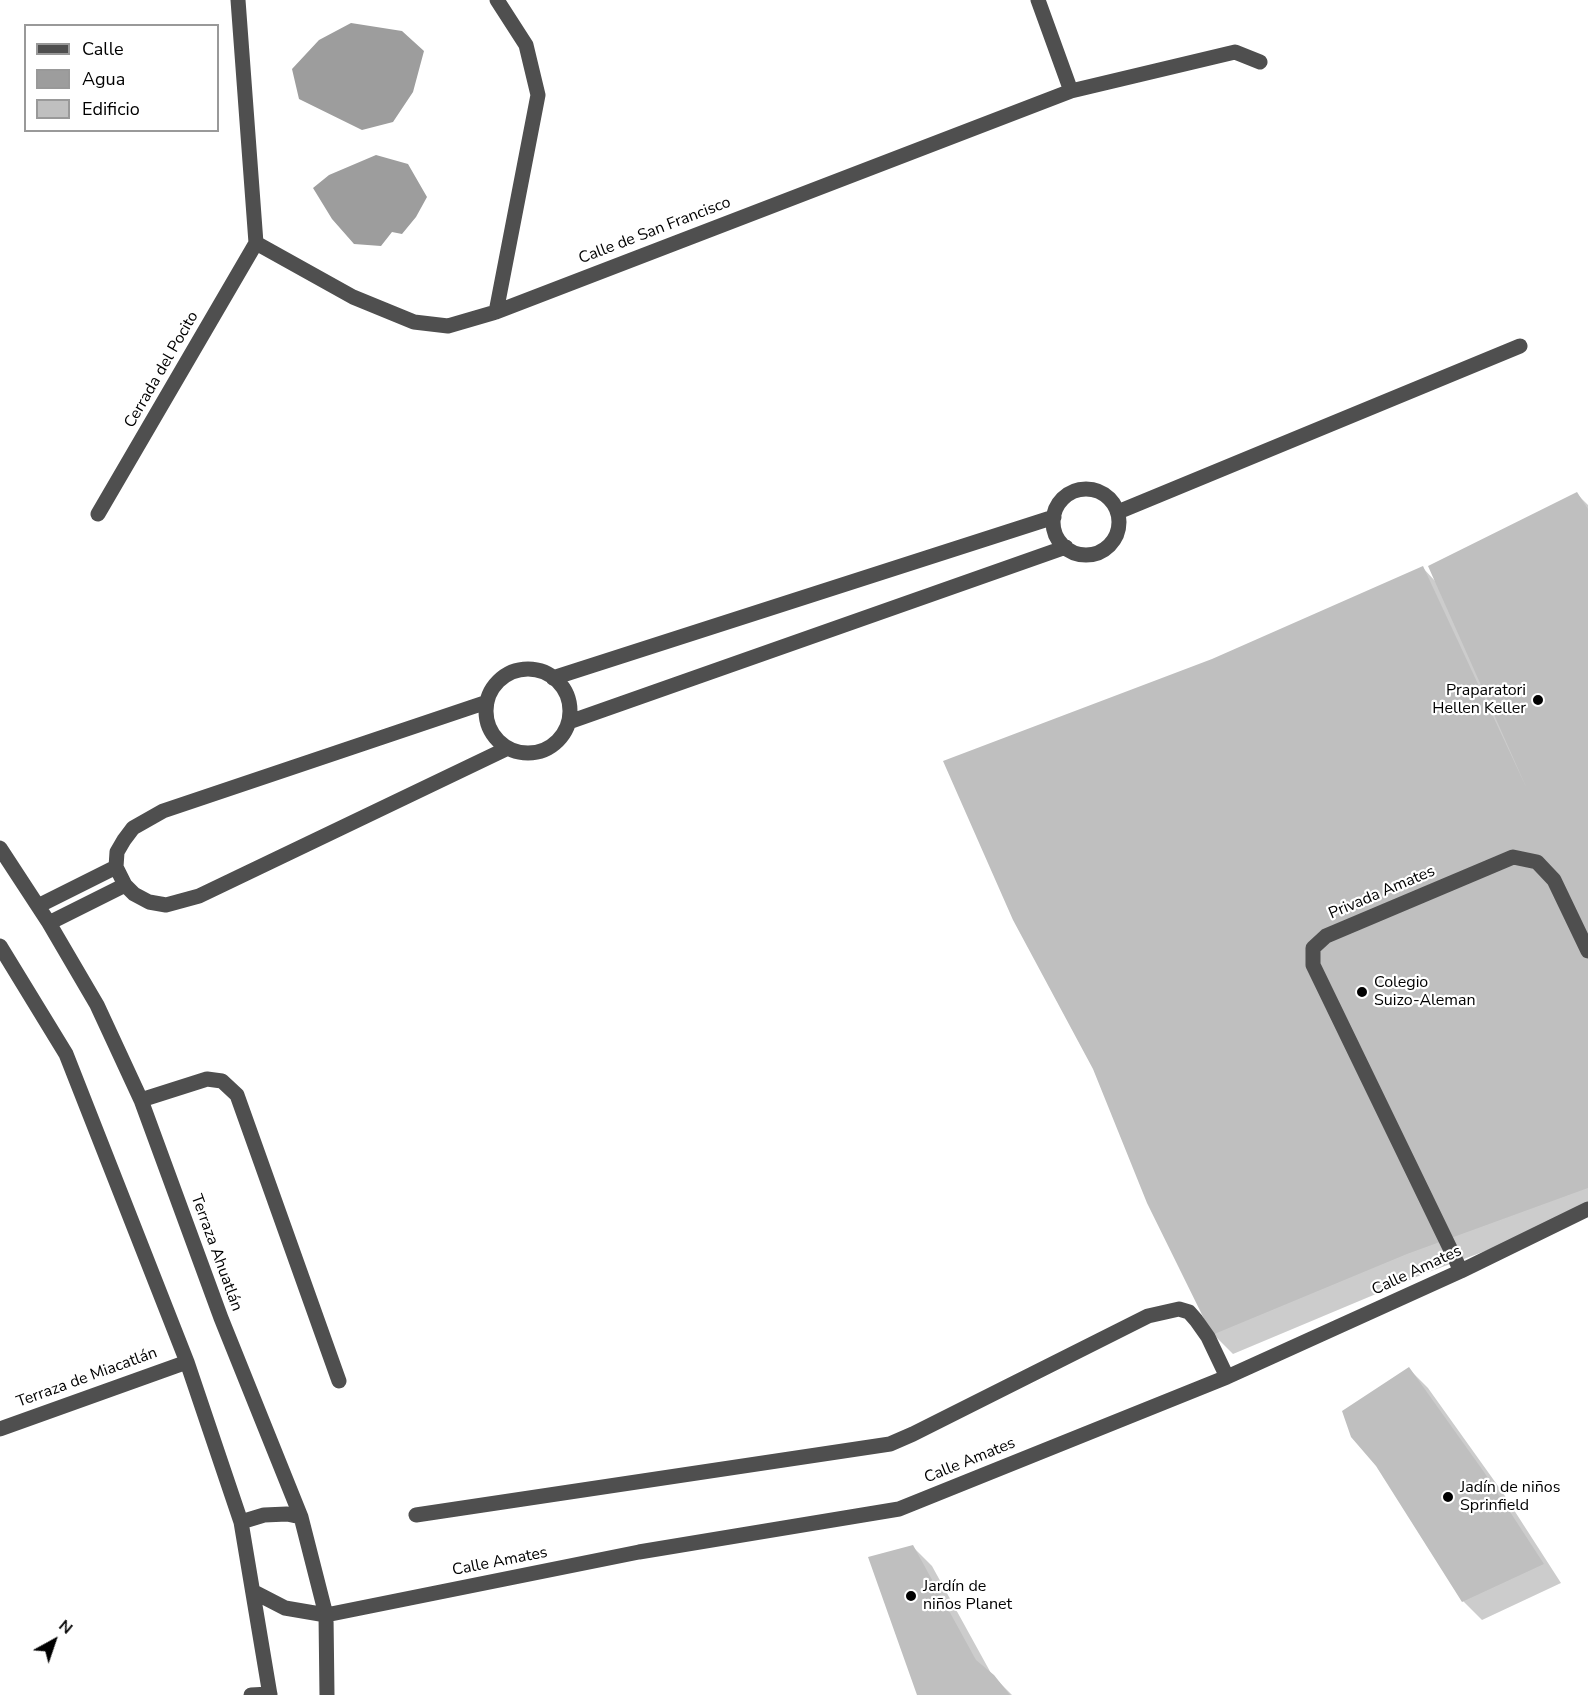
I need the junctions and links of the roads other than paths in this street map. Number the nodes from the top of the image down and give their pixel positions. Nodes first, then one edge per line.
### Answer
1 (238, 0) edge
2 (497, 0) edge
3 (1038, 0) edge
4 (1260, 62) dead end
5 (1071, 91) junction
6 (256, 243) junction
7 (496, 312) junction
8 (1520, 346) dead end
9 (1118, 512) junction
10 (98, 514) dead end
11 (1054, 517) junction
12 (1066, 548) junction
13 (554, 678) junction
14 (487, 702) junction
15 (569, 722) junction
16 (508, 747) junction
17 (0, 848) edge
18 (116, 867) junction
19 (125, 885) junction
20 (38, 906) junction
21 (49, 923) junction
22 (0, 946) edge
23 (1588, 951) edge
24 (141, 1100) junction
25 (1588, 1209) edge
26 (1461, 1271) junction
27 (187, 1362) junction
28 (1227, 1377) junction
29 (339, 1381) dead end
30 (0, 1428) edge
31 (416, 1515) dead end
32 (301, 1517) junction
33 (241, 1522) junction
34 (254, 1592) junction
35 (326, 1615) junction
36 (251, 1695) edge
37 (270, 1695) edge
38 (327, 1695) edge

1 - 6 street
2 - 7 street
3 - 5 street
4 - 5 street, Calle de San Francisco
5 - 7 street, Calle de San Francisco
6 - 7 street, Calle de San Francisco
6 - 10 street, Cerrada del Pocito
8 - 9 street
9 - 11 street
9 - 12 street
11 - 12 street
11 - 13 street
12 - 15 street
13 - 14 street
13 - 15 street
14 - 16 street
14 - 18 street
15 - 16 street
16 - 19 street
17 - 20 street, Terraza Ahuatlán
18 - 19 street
18 - 20 street
19 - 21 street
20 - 21 street, Terraza Ahuatlán
21 - 24 street, Terraza Ahuatlán
22 - 27 street
23 - 26 street, Privada Amates
24 - 29 street
24 - 32 street, Terraza Ahuatlán
25 - 26 street, Calle Amates
26 - 28 street, Calle Amates
27 - 30 street, Terraza de Miacatlán
27 - 33 street
28 - 31 street
28 - 35 street, Calle Amates
32 - 33 street
32 - 35 street, Terraza Ahuatlán
33 - 34 street
34 - 35 street
34 - 37 street
35 - 38 street, Terraza Ahuatlán
36 - 37 street

